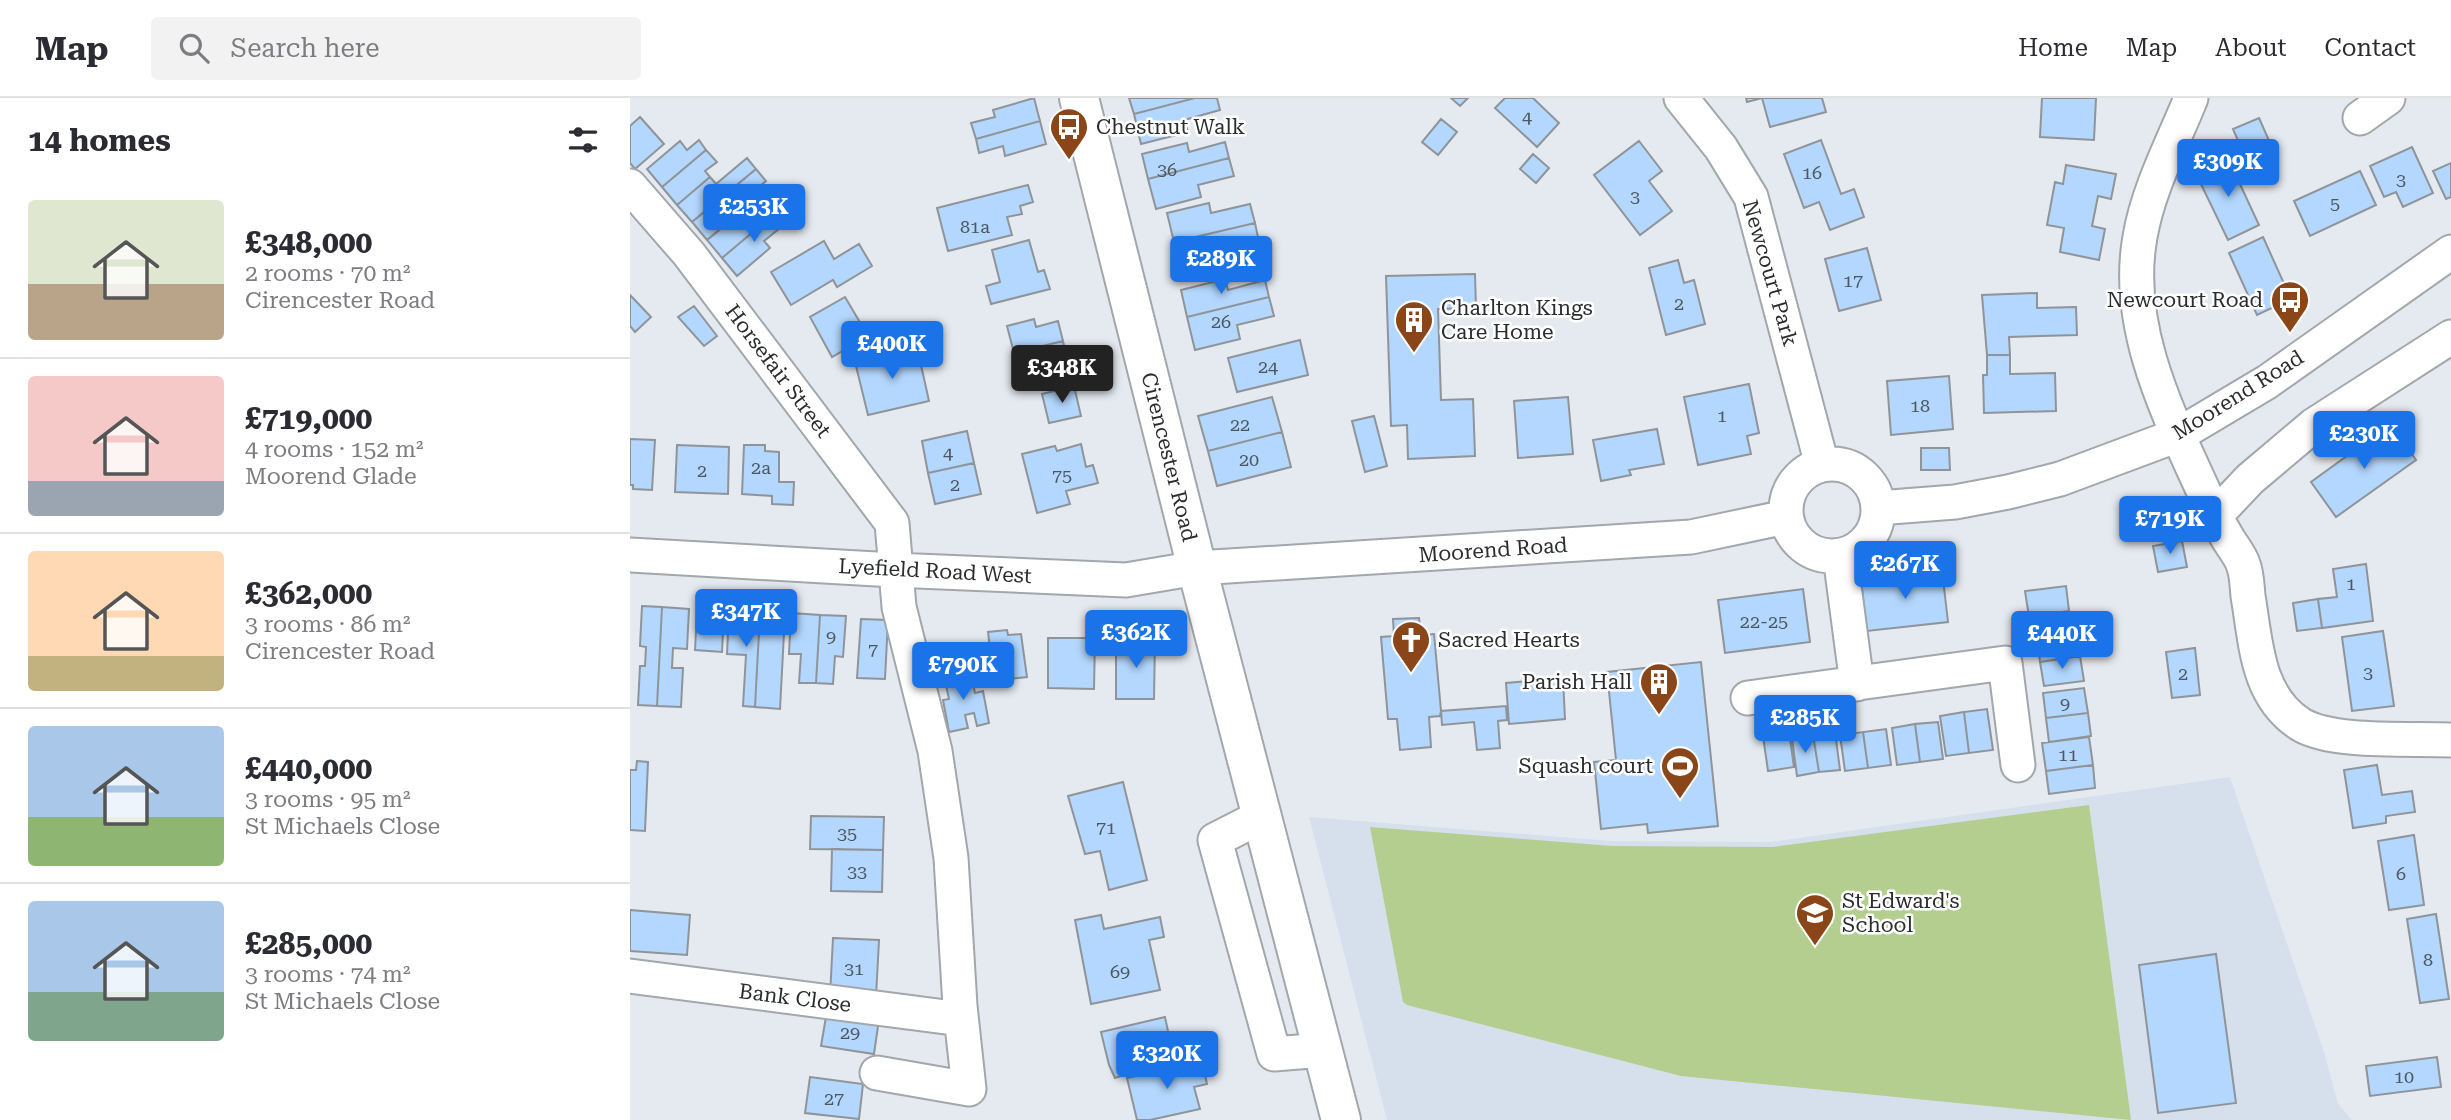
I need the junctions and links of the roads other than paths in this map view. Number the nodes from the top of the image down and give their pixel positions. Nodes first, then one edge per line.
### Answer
1 (1079, 98) edge
2 (1681, 98) edge
3 (2191, 98) edge
4 (2388, 98) edge
5 (2360, 118) dead end
6 (630, 186) edge
7 (2451, 252) edge
8 (2451, 337) edge
9 (2178, 435) junction
10 (1822, 465) junction
11 (1878, 508) junction
12 (2215, 516) junction
13 (1786, 517) junction
14 (630, 555) edge
15 (1840, 556) junction
16 (1197, 568) junction
17 (894, 570) junction
18 (1857, 684) junction
19 (1748, 698) dead end
20 (2451, 740) edge
21 (2018, 765) dead end
22 (1262, 816) junction
23 (630, 976) edge
24 (961, 1019) junction
25 (1323, 1050) junction
26 (877, 1073) dead end
27 (1341, 1120) edge

1 - 16 main road, Cirencester Road
2 - 10 street, Newcourt Park
3 - 9 street
4 - 5 street
6 - 17 street, Horsefair Street
7 - 9 street, Moorend Road
8 - 12 street
9 - 11 street, Moorend Road
9 - 12 street
10 - 11 street
10 - 13 street
11 - 15 street
12 - 20 street
13 - 15 street
13 - 16 street, Moorend Road
14 - 17 street, Lyefield Road West
15 - 18 street
16 - 17 street, Lyefield Road West
16 - 22 main road, Cirencester Road
17 - 24 street, Horsefair Street
18 - 19 street
18 - 21 street
22 - 25 main road, Cirencester Road
22 - 25 street
23 - 24 street, Bank Close
24 - 26 street, Horsefair Street
25 - 27 main road, Cirencester Road

